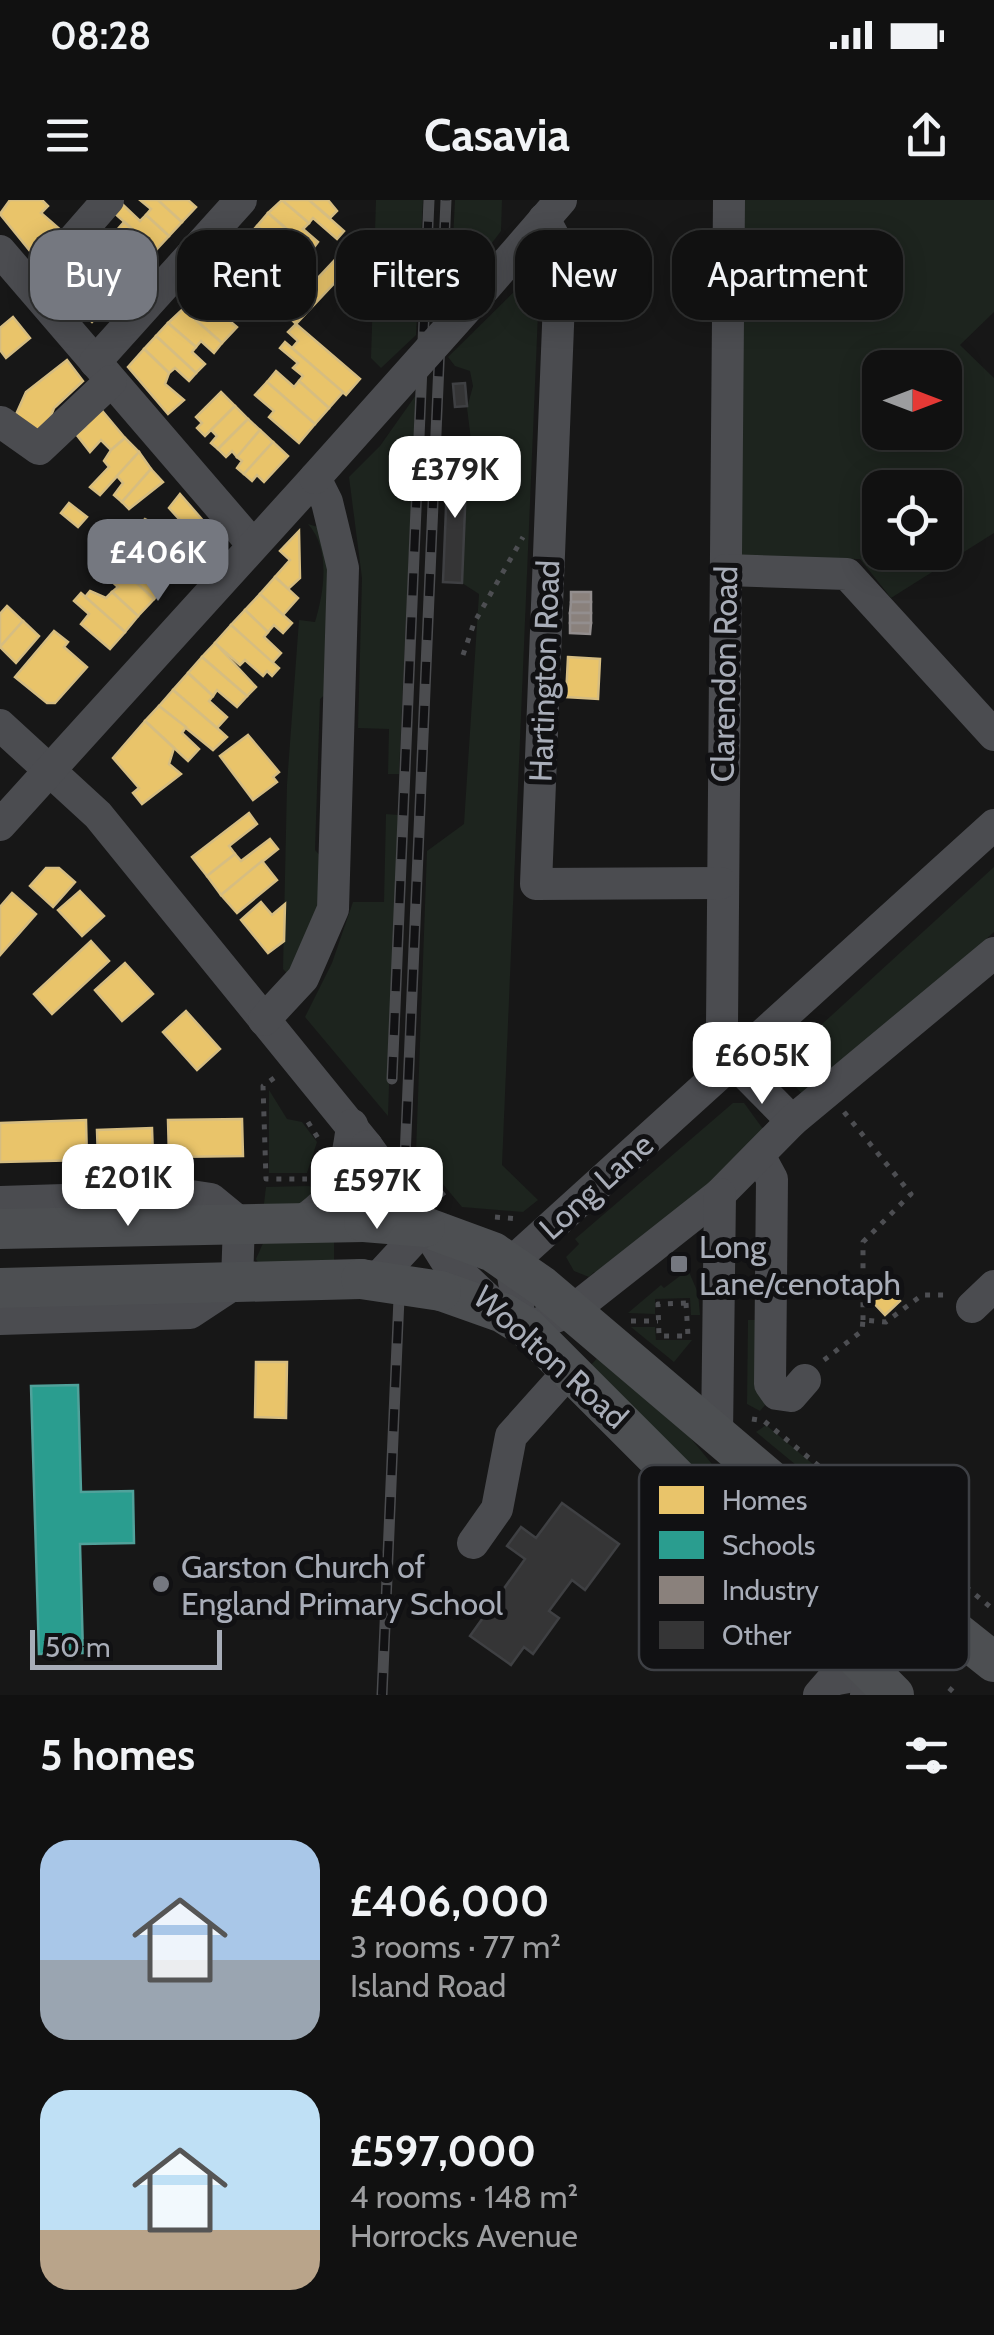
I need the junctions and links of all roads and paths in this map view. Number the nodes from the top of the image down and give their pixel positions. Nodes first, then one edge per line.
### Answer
1 (108, 200) edge
2 (241, 200) edge
3 (729, 200) edge
4 (553, 210) edge
5 (82, 230) edge
6 (0, 251) edge
7 (103, 371) junction
8 (1, 422) edge
9 (314, 478) junction
10 (532, 528) dead end
11 (253, 545) junction
12 (726, 570) junction
13 (463, 656) dead end
14 (0, 725) edge
15 (994, 735) edge
16 (50, 773) junction
17 (0, 825) edge
18 (994, 825) edge
19 (721, 882) junction
20 (994, 953) edge
21 (264, 1020) junction
22 (733, 1061) junction
23 (285, 1092) dead end
24 (827, 1092) junction
25 (296, 1108) dead end
26 (792, 1122) junction
27 (359, 1136) junction
28 (323, 1153) dead end
29 (759, 1155) junction
30 (406, 1159) dead end
31 (318, 1176) dead end
32 (720, 1194) junction
33 (0, 1202) edge
34 (520, 1219) dead end
35 (239, 1222) junction
36 (298, 1222) junction
37 (0, 1228) edge
38 (451, 1234) junction
39 (512, 1263) junction
40 (369, 1280) junction
41 (237, 1282) junction
42 (0, 1288) edge
43 (922, 1295) dead end
44 (686, 1303) joint
45 (573, 1310) junction
46 (0, 1318) edge
47 (863, 1320) junction
48 (517, 1322) junction
49 (571, 1368) junction
50 (805, 1380) joint
51 (718, 1423) junction
52 (664, 1465) edge
53 (765, 1465) edge
54 (818, 1465) edge
55 (473, 1543) dead end
56 (969, 1589) edge
57 (994, 1610) edge
58 (969, 1642) edge
59 (994, 1662) edge
60 (877, 1688) edge
61 (949, 1688) dead end
62 (818, 1695) edge
63 (956, 1695) edge

1 - 5 street
2 - 7 street
3 - 12 street, Clarendon Road
4 - 9 street, bridge
4 - 19 street, Hartington Road
6 - 7 street
7 - 8 street
7 - 11 street
9 - 11 street
9 - 21 street
10 - 13 path
11 - 16 street
12 - 15 street
12 - 19 street, Clarendon Road
14 - 16 street
16 - 17 street
16 - 21 street
18 - 22 street, Long Lane
19 - 22 street, Clarendon Road
20 - 24 street
21 - 27 street
22 - 26 street
22 - 39 street, Long Lane
23 - 31 path
24 - 26 street
24 - 47 path
25 - 28 path
26 - 29 street
27 - 36 street
27 - 38 street, bridge
29 - 32 street
29 - 50 street
30 - 38 path
32 - 45 street
32 - 51 street
33 - 35 street
34 - 38 path
35 - 36 main road
35 - 37 main road
35 - 41 street
36 - 38 main road, bridge
38 - 39 main road, Woolton Road
38 - 40 main road, bridge
38 - 40 street, bridge
38 - 48 main road
39 - 45 main road, Woolton Road
39 - 48 street, Long Lane
40 - 41 main road
41 - 42 main road
41 - 46 street
43 - 47 path
44 - 44 path
45 - 48 street
45 - 51 main road, Woolton Road
47 - 50 path
48 - 49 main road, Woolton Road
49 - 52 main road, Woolton Road
49 - 55 street
51 - 53 main road, Woolton Road
51 - 54 path
56 - 57 path
58 - 59 main road, Woolton Road
60 - 62 street
61 - 63 path

